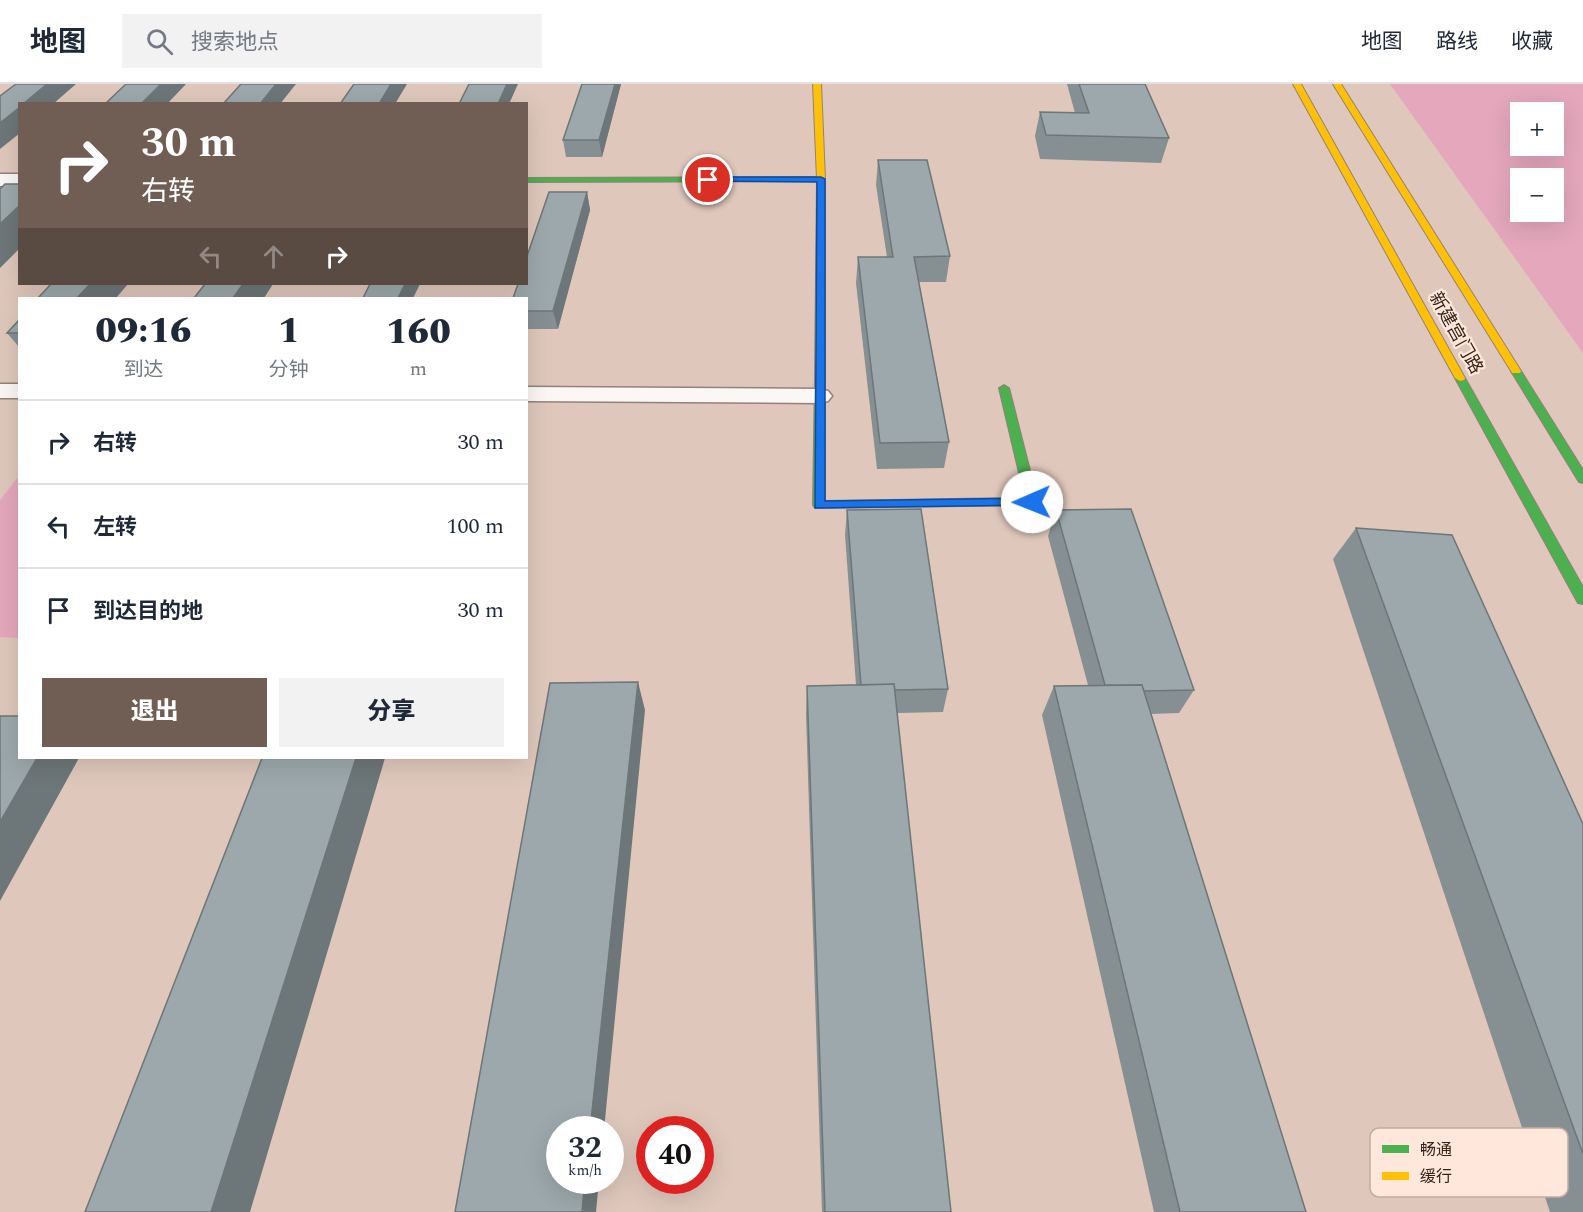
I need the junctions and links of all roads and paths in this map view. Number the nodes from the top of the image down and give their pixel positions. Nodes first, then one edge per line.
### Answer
1 (817, 84) edge
2 (1297, 84) edge
3 (1337, 84) edge
4 (821, 179) junction
5 (0, 180) edge
6 (18, 180) edge
7 (528, 180) edge
8 (1004, 388) dead end
9 (0, 391) edge
10 (18, 391) edge
11 (528, 394) edge
12 (820, 396) junction
13 (1583, 479) edge
14 (1583, 599) edge

1 - 4 street
2 - 14 street, 新建宫门路
3 - 13 street, 新建宫门路
4 - 7 street
4 - 12 street
5 - 6 street
8 - 12 street
9 - 10 lane
11 - 12 lane

